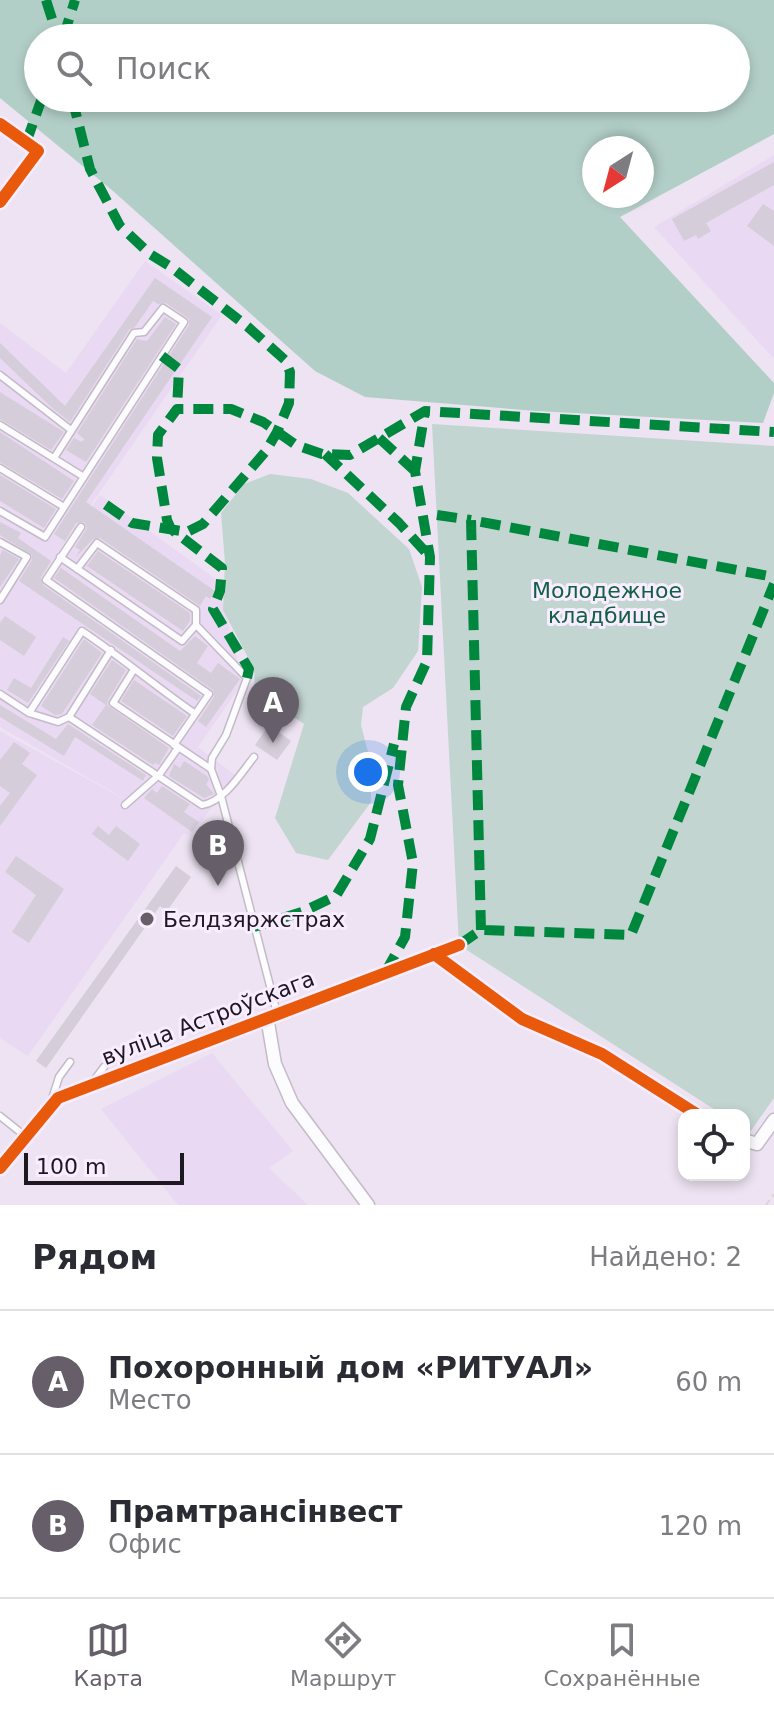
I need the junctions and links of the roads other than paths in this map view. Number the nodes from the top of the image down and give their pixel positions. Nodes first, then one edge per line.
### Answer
1 (0, 124) edge
2 (0, 202) edge
3 (0, 375) edge
4 (0, 425) edge
5 (71, 430) junction
6 (54, 458) junction
7 (0, 468) edge
8 (84, 477) junction
9 (64, 507) junction
10 (0, 511) edge
11 (81, 527) dead end
12 (0, 542) edge
13 (60, 557) junction
14 (77, 569) junction
15 (0, 600) edge
16 (196, 625) junction
17 (111, 650) junction
18 (133, 671) junction
19 (0, 694) edge
20 (29, 713) junction
21 (194, 713) junction
22 (69, 717) junction
23 (176, 746) junction
24 (254, 757) dead end
25 (211, 769) junction
26 (159, 775) junction
27 (221, 796) junction
28 (125, 805) dead end
29 (459, 945) dead end
30 (434, 954) junction
31 (272, 1015) junction
32 (70, 1062) dead end
33 (104, 1067) dead end
34 (92, 1083) junction
35 (49, 1108) junction
36 (689, 1109) edge
37 (0, 1116) edge
38 (774, 1120) edge
39 (25, 1136) junction
40 (750, 1142) edge
41 (0, 1168) edge
42 (368, 1205) edge

1 - 2 street
3 - 5 lane
4 - 6 lane
5 - 6 lane
5 - 8 lane
6 - 8 lane
7 - 9 lane
8 - 9 lane
9 - 10 lane
11 - 13 lane
12 - 15 lane
13 - 14 lane
13 - 21 lane
14 - 16 lane
14 - 16 lane
16 - 25 lane
17 - 18 lane
17 - 20 lane
17 - 22 lane
18 - 21 lane
18 - 23 lane
19 - 20 lane
20 - 22 lane
21 - 23 lane
22 - 26 lane
23 - 25 lane
23 - 26 lane
24 - 27 lane
25 - 27 lane
26 - 27 lane
26 - 28 lane
27 - 31 lane
29 - 30 street, вуліца Астроўскага
30 - 31 street, вуліца Астроўскага
30 - 36 street
31 - 34 street, вуліца Астроўскага
31 - 42 street
32 - 35 lane
33 - 34 lane
34 - 35 street, вуліца Астроўскага
35 - 39 street, вуліца Астроўскага
37 - 39 lane
38 - 40 street
39 - 41 street, вуліца Астроўскага

